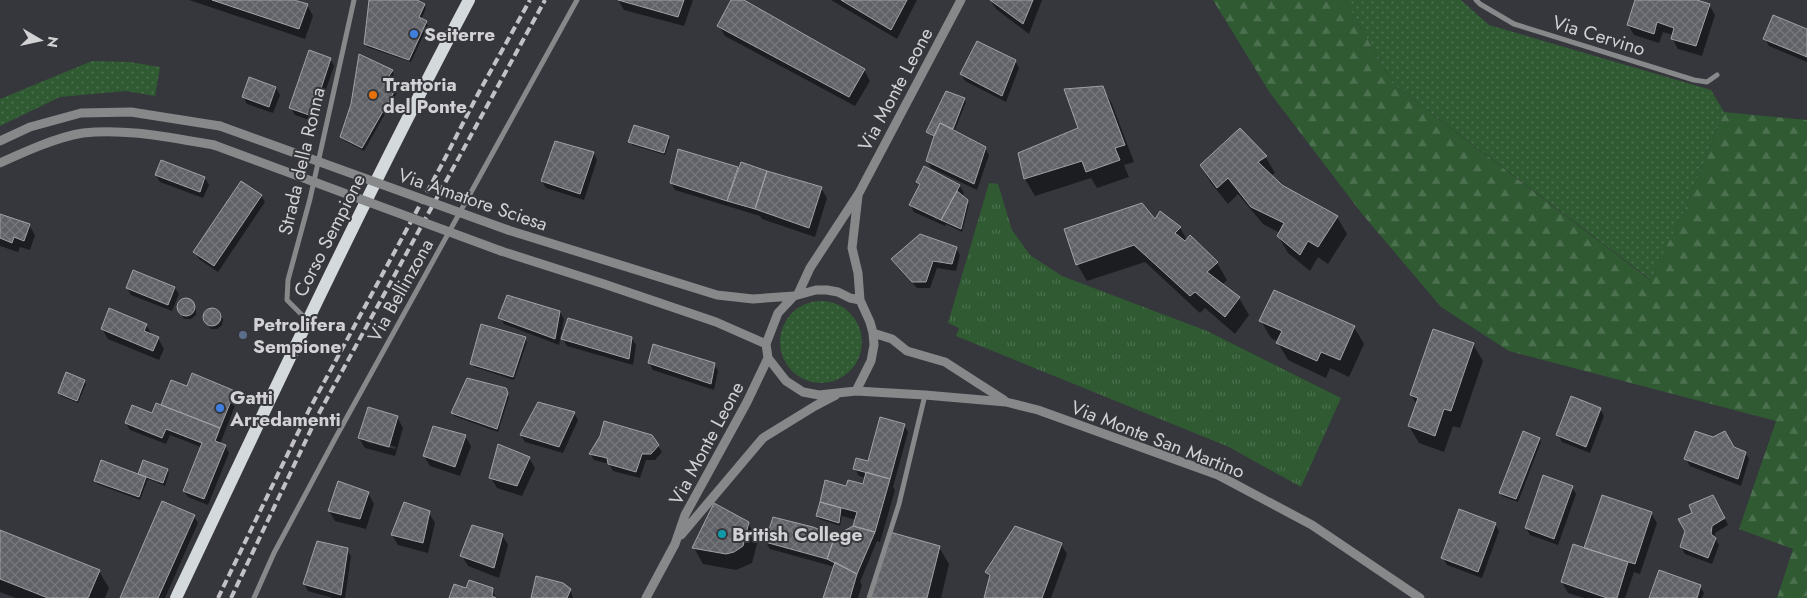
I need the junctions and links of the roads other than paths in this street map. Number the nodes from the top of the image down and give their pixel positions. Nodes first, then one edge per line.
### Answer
1 (354, 0) edge
2 (469, 0) edge
3 (577, 0) edge
4 (961, 0) edge
5 (1476, 0) edge
6 (1717, 75) dead end
7 (0, 141) edge
8 (0, 163) edge
9 (858, 193) junction
10 (796, 295) junction
11 (860, 300) junction
12 (308, 321) junction
13 (873, 333) junction
14 (766, 344) junction
15 (768, 358) junction
16 (856, 391) junction
17 (838, 394) junction
18 (925, 395) junction
19 (1006, 402) junction
20 (675, 544) junction
21 (176, 598) edge
22 (254, 598) edge
23 (646, 598) edge
24 (868, 598) edge
25 (1420, 598) edge

1 - 12 street, Strada della Ronna
2 - 12 main road, Corso Sempione
3 - 22 street, Via Bellinzona
4 - 9 street, Via Monte Leone
5 - 6 street, Via Cervino
7 - 10 street, Via Amatore Sciesa, bridge
8 - 14 street, Via Amatore Sciesa, bridge
9 - 10 street, Via Monte Leone
9 - 11 street, Via Monte Leone
10 - 11 street
10 - 14 street
11 - 13 street
12 - 21 main road, Corso Sempione
13 - 16 street
13 - 19 street, Via Monte San Martino
14 - 15 street
15 - 17 street
15 - 20 street, Via Monte Leone
16 - 17 street
16 - 18 street, Via Monte San Martino
17 - 20 street, Via Monte Leone
18 - 19 street, Via Monte San Martino
18 - 24 street
19 - 25 street, Via Monte San Martino
20 - 23 street, Via Monte Leone

